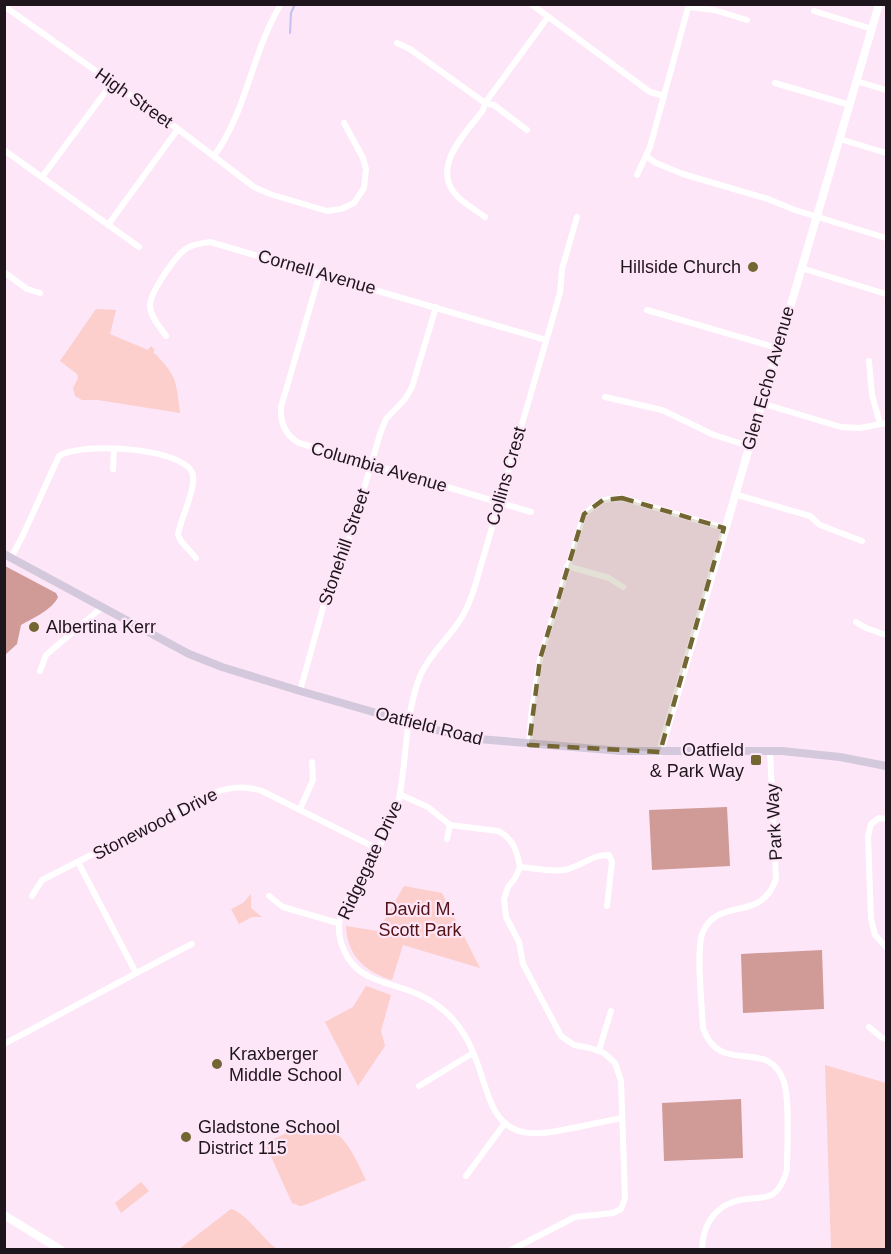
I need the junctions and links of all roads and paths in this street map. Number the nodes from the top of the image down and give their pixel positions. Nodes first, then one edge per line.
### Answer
1 (281, 4) edge
2 (531, 4) edge
3 (879, 4) edge
4 (4, 6) edge
5 (689, 6) edge
6 (814, 11) dead end
7 (548, 17) junction
8 (747, 20) dead end
9 (872, 29) junction
10 (398, 43) dead end
11 (856, 81) junction
12 (112, 83) junction
13 (775, 83) dead end
14 (886, 90) edge
15 (664, 96) junction
16 (485, 103) junction
17 (850, 105) junction
18 (344, 123) dead end
19 (178, 129) junction
20 (527, 130) dead end
21 (840, 139) junction
22 (4, 150) edge
23 (886, 153) edge
24 (214, 156) junction
25 (646, 156) junction
26 (637, 175) dead end
27 (42, 177) junction
28 (485, 217) dead end
29 (577, 217) dead end
30 (816, 217) junction
31 (108, 225) junction
32 (886, 238) edge
33 (139, 247) dead end
34 (801, 268) junction
35 (4, 272) edge
36 (320, 273) junction
37 (40, 293) dead end
38 (886, 294) edge
39 (436, 307) junction
40 (647, 310) dead end
41 (166, 336) dead end
42 (546, 340) junction
43 (777, 348) junction
44 (869, 361) dead end
45 (605, 397) dead end
46 (761, 403) junction
47 (883, 423) edge
48 (748, 446) junction
49 (114, 449) junction
50 (371, 464) junction
51 (113, 469) dead end
52 (734, 494) junction
53 (498, 502) junction
54 (531, 512) dead end
55 (724, 528) junction
56 (862, 541) dead end
57 (8, 556) edge
58 (196, 558) dead end
59 (567, 566) junction
60 (623, 588) dead end
61 (101, 608) junction
62 (856, 622) dead end
63 (886, 635) edge
64 (40, 671) dead end
65 (300, 691) junction
66 (408, 722) junction
67 (529, 745) junction
68 (770, 751) junction
69 (660, 752) junction
70 (312, 762) dead end
71 (886, 766) edge
72 (401, 795) junction
73 (300, 809) junction
74 (886, 819) edge
75 (450, 825) junction
76 (447, 839) dead end
77 (378, 849) junction
78 (78, 862) junction
79 (520, 867) junction
80 (32, 896) dead end
81 (269, 896) dead end
82 (607, 906) dead end
83 (338, 923) junction
84 (192, 944) dead end
85 (886, 947) edge
86 (136, 973) junction
87 (611, 1011) dead end
88 (869, 1028) dead end
89 (886, 1039) edge
90 (4, 1044) edge
91 (599, 1050) junction
92 (474, 1053) junction
93 (420, 1086) dead end
94 (622, 1118) junction
95 (506, 1123) junction
96 (466, 1176) dead end
97 (4, 1215) edge
98 (61, 1250) edge
99 (511, 1250) edge
100 (702, 1250) edge

1 - 24 street
2 - 7 street
3 - 9 street, Glen Echo Avenue
4 - 12 street, High Street
5 - 8 street
5 - 15 street
6 - 9 street
7 - 15 street
7 - 16 street
9 - 11 street, Glen Echo Avenue
10 - 16 street
11 - 14 street
11 - 17 street, Glen Echo Avenue
12 - 19 street, High Street
12 - 27 street
13 - 17 street
15 - 25 street
16 - 20 street
16 - 28 street
17 - 21 street, Glen Echo Avenue
18 - 24 street, High Street
19 - 24 street, High Street
19 - 31 street
21 - 23 street
21 - 30 street, Glen Echo Avenue
22 - 27 street
25 - 26 street
25 - 30 street
27 - 31 street
29 - 42 street, Collins Crest
30 - 32 street
30 - 34 street, Glen Echo Avenue
31 - 33 street
34 - 38 street
34 - 43 street, Glen Echo Avenue
35 - 37 street
36 - 39 street, Cornell Avenue
36 - 41 street, Cornell Avenue
36 - 50 street, Columbia Avenue
39 - 42 street, Cornell Avenue
39 - 50 street, Stonehill Street
40 - 43 street
42 - 53 street, Collins Crest
43 - 46 street, Glen Echo Avenue
44 - 47 street
45 - 48 street
46 - 47 street
46 - 48 street, Glen Echo Avenue
48 - 52 street, Glen Echo Avenue
49 - 51 street
49 - 57 street
49 - 58 street
50 - 53 street, Columbia Avenue
50 - 65 street, Stonehill Street
52 - 55 street, Glen Echo Avenue
52 - 56 street
53 - 54 street, Columbia Avenue
53 - 66 street, Collins Crest
55 - 59 street
55 - 69 street, Glen Echo Avenue
57 - 61 main road, Oatfield Road
59 - 60 street
59 - 67 street
61 - 64 street
61 - 65 main road, Oatfield Road
62 - 63 street
65 - 66 main road, Oatfield Road
66 - 67 main road, Oatfield Road
66 - 72 street, Ridgegate Drive
67 - 69 main road, Oatfield Road
68 - 69 main road, Oatfield Road
68 - 71 main road, Oatfield Road
68 - 100 street, Park Way
70 - 73 street
72 - 75 street
72 - 77 street, Ridgegate Drive
73 - 77 street, Stonewood Drive
73 - 78 street, Stonewood Drive
74 - 85 street
75 - 76 street
75 - 79 street
77 - 83 street, Ridgegate Drive
78 - 80 street
78 - 86 street, Stonewood Drive
79 - 82 street
79 - 91 street
81 - 83 street
83 - 92 street, Ridgegate Drive
84 - 86 street
86 - 90 street
87 - 91 street
88 - 89 street
91 - 94 street
92 - 93 street
92 - 95 street, Ridgegate Drive
94 - 95 street
94 - 99 street
95 - 96 street
97 - 98 street

